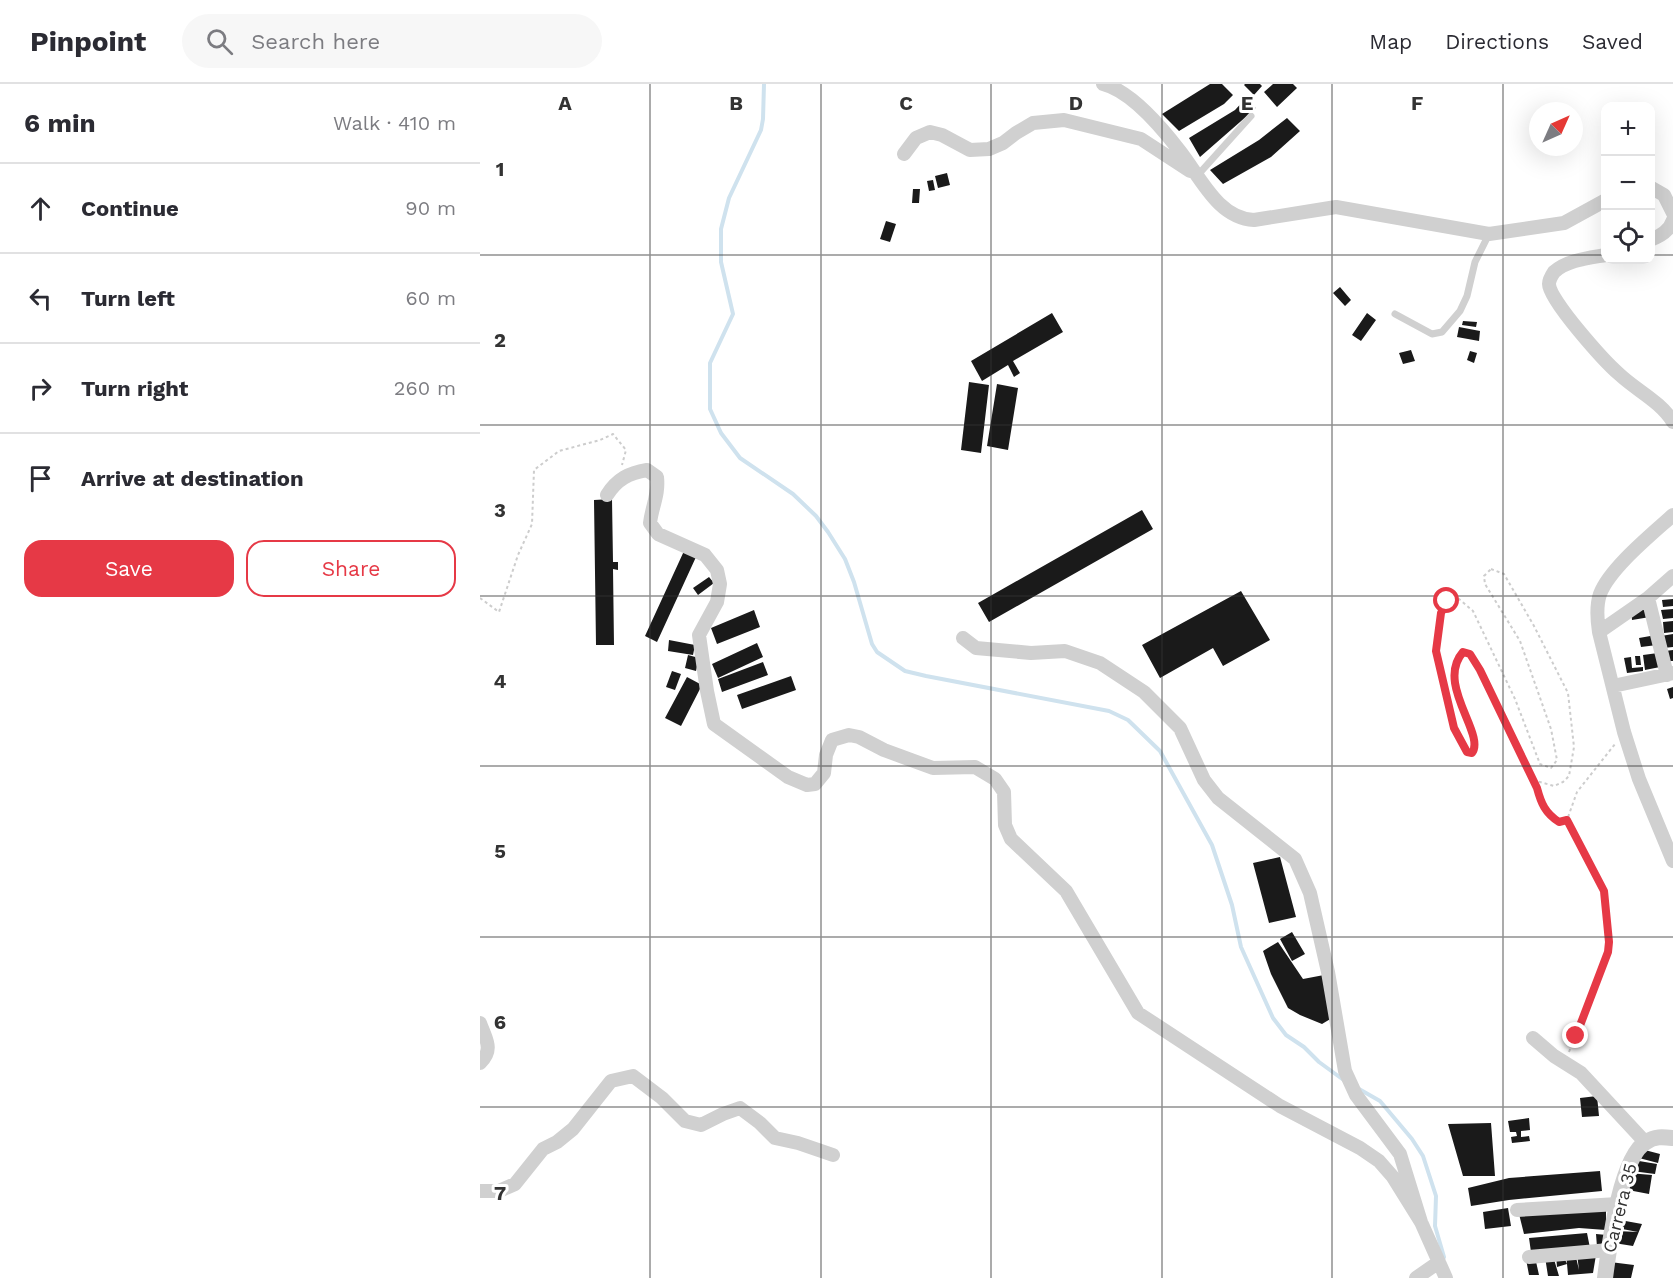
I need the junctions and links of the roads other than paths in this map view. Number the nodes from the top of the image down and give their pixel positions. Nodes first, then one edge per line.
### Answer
1 (1103, 84) edge
2 (1251, 116) dead end
3 (904, 154) dead end
4 (1197, 176) junction
5 (1655, 190) edge
6 (1601, 202) edge
7 (1673, 213) edge
8 (1673, 220) edge
9 (1489, 234) junction
10 (1655, 238) edge
11 (1601, 256) edge
12 (1395, 314) dead end
13 (1673, 422) edge
14 (607, 495) dead end
15 (1673, 515) edge
16 (1673, 576) edge
17 (1648, 598) junction
18 (1599, 632) junction
19 (963, 638) dead end
20 (1670, 674) edge
21 (1614, 686) junction
22 (1673, 861) edge
23 (480, 1023) edge
24 (1533, 1038) dead end
25 (480, 1063) edge
26 (1673, 1138) edge
27 (1645, 1142) junction
28 (833, 1155) dead end
29 (480, 1191) edge
30 (1618, 1204) junction
31 (1517, 1210) dead end
32 (1421, 1222) junction
33 (1609, 1250) junction
34 (1529, 1257) dead end
35 (1439, 1262) junction
36 (1416, 1278) edge
37 (1446, 1278) edge
38 (1605, 1278) edge

1 - 4 street
2 - 4 lane
3 - 4 street
4 - 9 street
5 - 7 street
6 - 9 street
8 - 10 street
9 - 12 lane
11 - 13 street
14 - 32 street
15 - 18 street
16 - 17 street
17 - 18 street
17 - 20 street
18 - 21 street
19 - 32 street
20 - 21 street
21 - 22 street
23 - 25 street
24 - 27 street
26 - 27 street
27 - 30 street, Carrera 35
28 - 29 street
30 - 31 street
30 - 33 street, Carrera 35
32 - 35 street
33 - 34 street
33 - 38 street, Carrera 35
35 - 36 street
35 - 37 street

